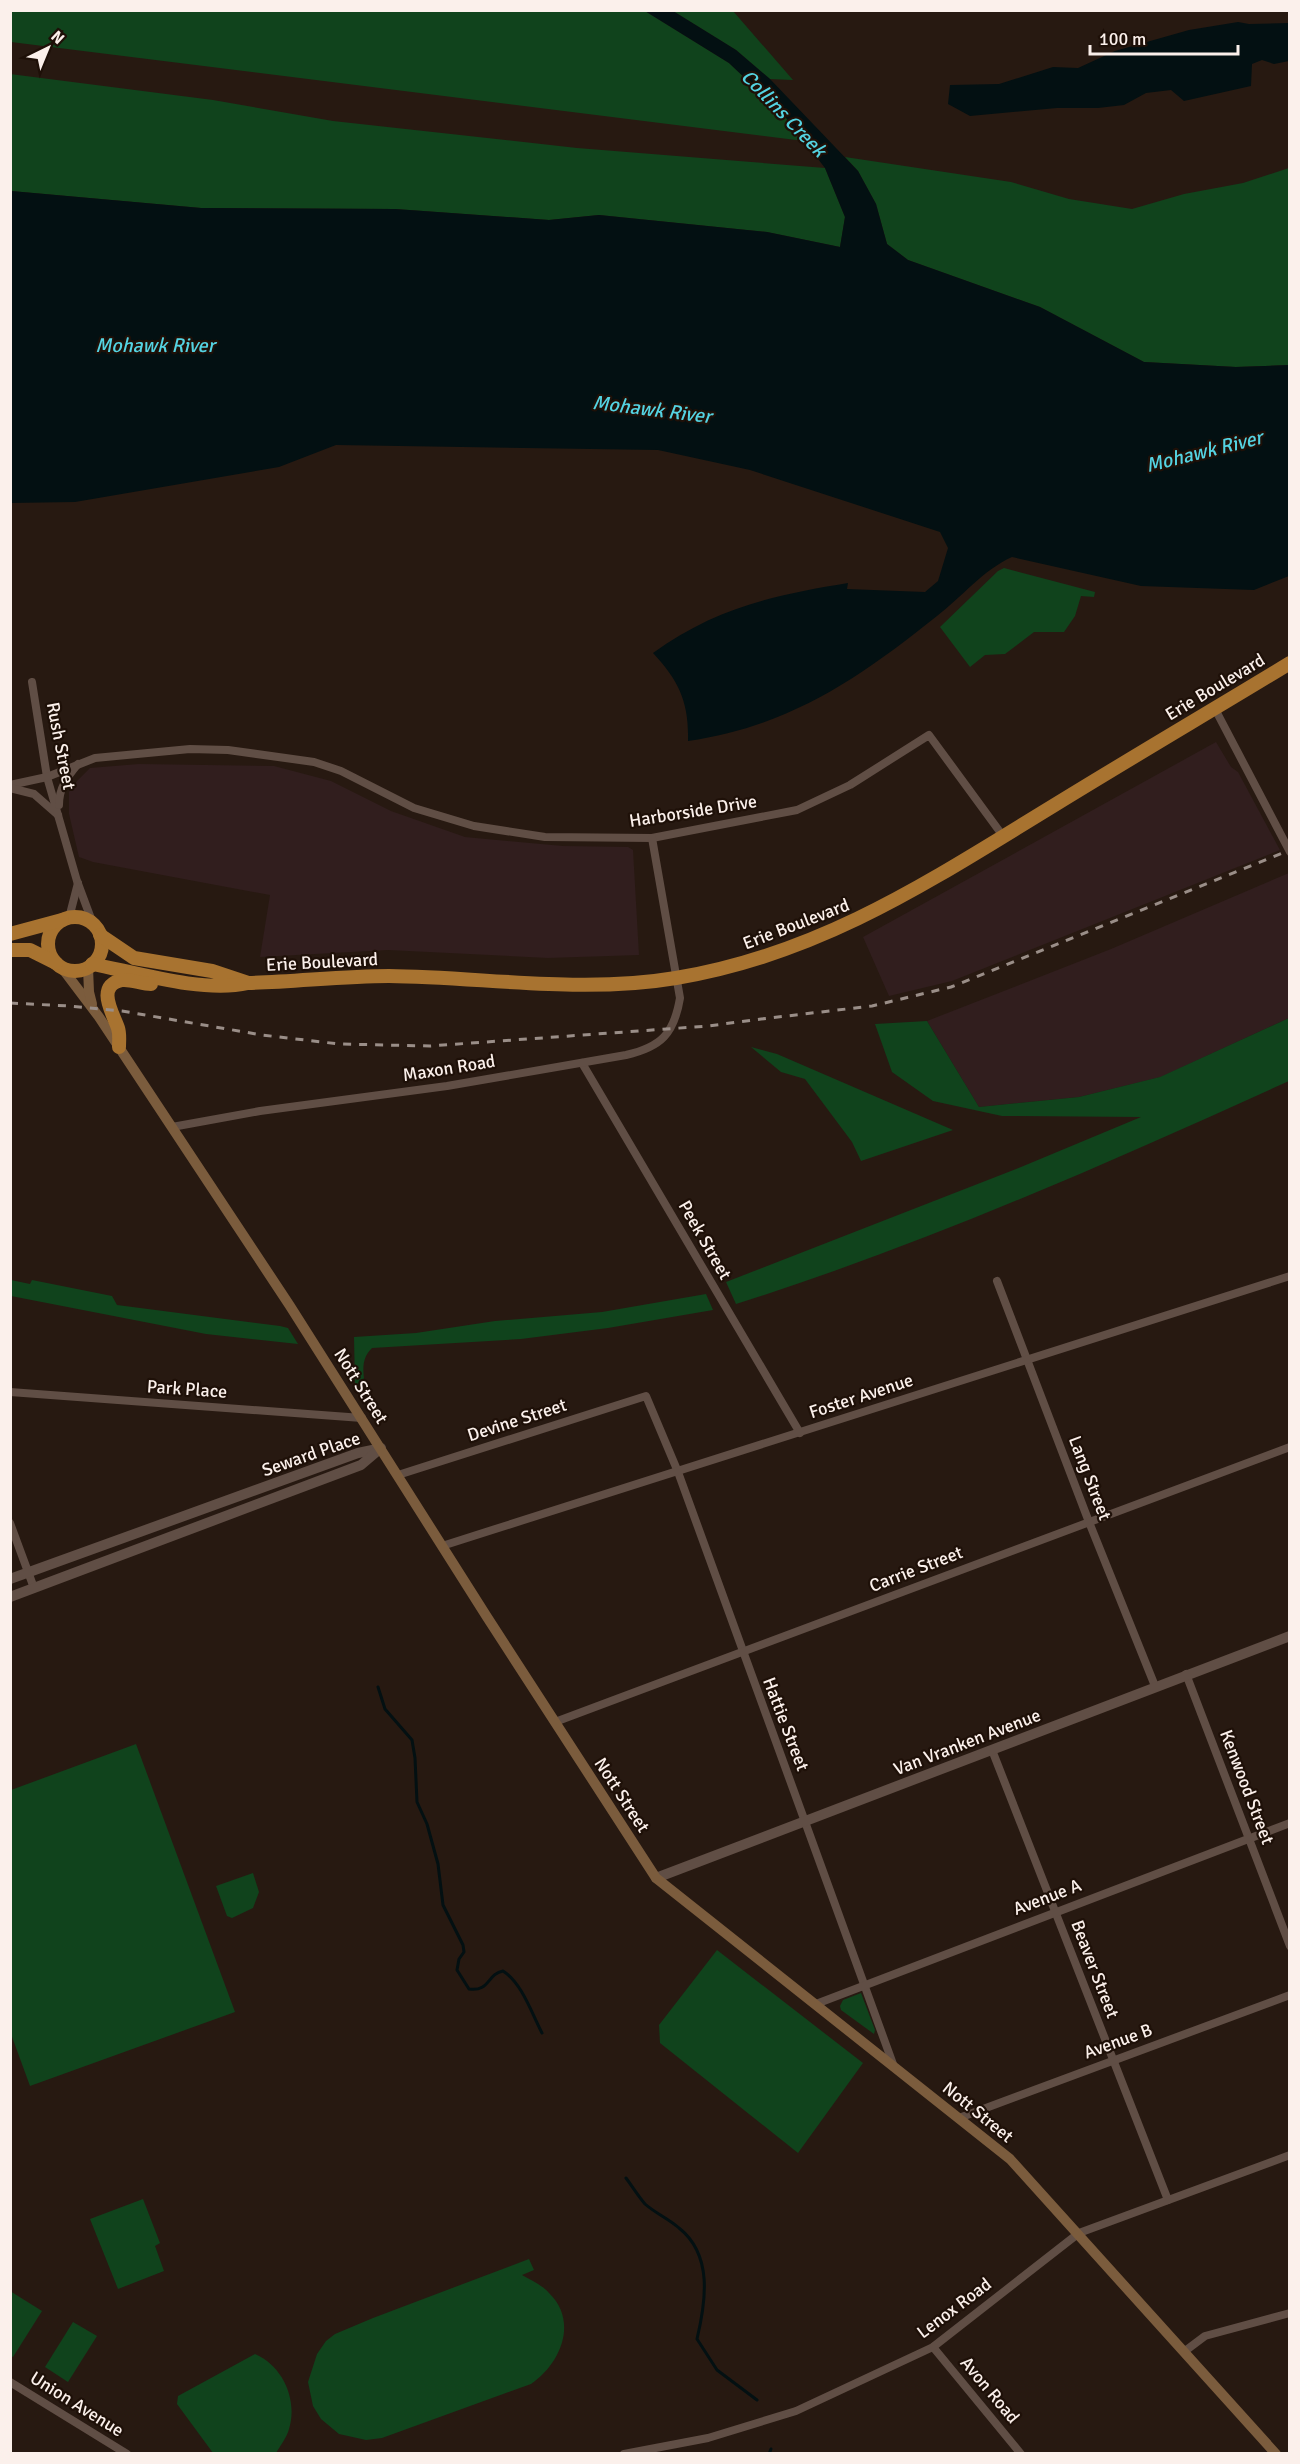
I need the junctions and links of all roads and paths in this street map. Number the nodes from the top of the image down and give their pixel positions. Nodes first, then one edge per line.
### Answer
1 (1290, 663) edge
2 (32, 682) dead end
3 (1214, 708) junction
4 (78, 764) junction
5 (47, 777) junction
6 (10, 787) edge
7 (58, 815) junction
8 (1003, 836) junction
9 (652, 838) junction
10 (1290, 852) edge
11 (78, 883) junction
12 (66, 919) junction
13 (97, 930) junction
14 (10, 934) edge
15 (10, 950) edge
16 (59, 965) junction
17 (90, 966) junction
18 (160, 977) junction
19 (677, 978) junction
20 (248, 983) junction
21 (99, 1017) junction
22 (119, 1047) junction
23 (582, 1063) junction
24 (172, 1127) junction
25 (1290, 1276) edge
26 (997, 1281) dead end
27 (1028, 1359) junction
28 (10, 1392) edge
29 (646, 1396) joint
30 (362, 1418) junction
31 (800, 1433) junction
32 (1290, 1447) edge
33 (381, 1448) junction
34 (678, 1472) junction
35 (398, 1475) junction
36 (1089, 1522) junction
37 (10, 1523) edge
38 (442, 1546) junction
39 (29, 1572) junction
40 (10, 1580) edge
41 (34, 1588) junction
42 (10, 1597) edge
43 (1290, 1636) edge
44 (741, 1652) junction
45 (1186, 1674) junction
46 (1155, 1686) junction
47 (555, 1722) junction
48 (992, 1750) junction
49 (805, 1822) junction
50 (1290, 1823) edge
51 (1248, 1838) junction
52 (656, 1878) junction
53 (1055, 1912) junction
54 (1290, 1946) edge
55 (865, 1984) junction
56 (1290, 1995) edge
57 (816, 2004) junction
58 (1114, 2061) junction
59 (893, 2064) junction
60 (959, 2118) junction
61 (1290, 2155) edge
62 (1168, 2200) junction
63 (1079, 2233) junction
64 (1290, 2313) edge
65 (933, 2347) junction
66 (1185, 2351) junction
67 (10, 2382) edge
68 (127, 2454) edge
69 (624, 2454) edge
70 (1021, 2454) edge
71 (1276, 2454) edge

1 - 3 highway, Erie Boulevard
2 - 5 street, Rush Street
3 - 8 highway, Erie Boulevard
3 - 10 street
4 - 5 street, Harborside Drive
4 - 7 street, Rush Street
4 - 9 street, Harborside Drive
5 - 6 street, Harborside Drive
5 - 7 street, Rush Street
6 - 7 street
7 - 11 street, Rush Street
8 - 9 street, Harborside Drive
8 - 19 highway, Erie Boulevard
9 - 19 street, Maxon Road
11 - 12 street
11 - 13 street, Rush Street
12 - 13 highway
12 - 14 highway
12 - 16 highway
13 - 17 highway
13 - 20 highway, Erie Boulevard
15 - 16 highway
16 - 17 highway
16 - 21 main road, Nott Street
17 - 18 highway, Erie Boulevard
17 - 21 main road, Nott Street
18 - 20 highway, Erie Boulevard
18 - 22 highway
19 - 20 highway, Erie Boulevard
19 - 23 street, Maxon Road
21 - 22 main road, Nott Street
22 - 24 main road, Nott Street
23 - 24 street, Maxon Road
23 - 31 street, Peek Street
24 - 30 main road, Nott Street
25 - 27 street, Foster Avenue
26 - 27 street, Lang Street
27 - 31 street, Foster Avenue
27 - 36 street, Lang Street
28 - 30 street, Park Place
29 - 34 street, Hattie Street
29 - 35 street, Devine Street
30 - 33 main road, Nott Street
31 - 34 street, Foster Avenue
32 - 36 street, Carrie Street
33 - 35 main road, Nott Street
33 - 39 street, Seward Place
33 - 41 street, Seward Place
34 - 38 street, Foster Avenue
34 - 44 street, Hattie Street
35 - 38 main road, Nott Street
36 - 44 street, Carrie Street
36 - 46 street, Lang Street
37 - 39 street
38 - 47 main road, Nott Street
39 - 40 street, Seward Place
39 - 41 street
41 - 42 street, Seward Place
43 - 45 street, Van Vranken Avenue
44 - 47 street, Carrie Street
44 - 49 street, Hattie Street
45 - 46 street, Van Vranken Avenue
45 - 51 street, Kenwood Street
46 - 48 street, Van Vranken Avenue
47 - 52 main road, Nott Street
48 - 49 street, Van Vranken Avenue
48 - 53 street, Beaver Street
49 - 52 street, Van Vranken Avenue
49 - 55 street, Hattie Street
50 - 51 street, Avenue A
51 - 53 street, Avenue A
51 - 54 street, Kenwood Street
52 - 57 main road, Nott Street
53 - 55 street, Avenue A
53 - 58 street, Beaver Street
55 - 57 street, Avenue A
55 - 59 street, Hattie Street
56 - 58 street, Avenue B
57 - 59 main road, Nott Street
58 - 60 street, Avenue B
58 - 62 street, Beaver Street
59 - 60 main road, Nott Street
60 - 63 main road, Nott Street
61 - 62 street, Lenox Road
62 - 63 street, Lenox Road
63 - 65 street, Lenox Road
63 - 66 main road, Nott Street
64 - 66 street
65 - 69 street, Lenox Road
65 - 70 street, Avon Road
66 - 71 main road, Nott Street
67 - 68 street, Union Avenue

